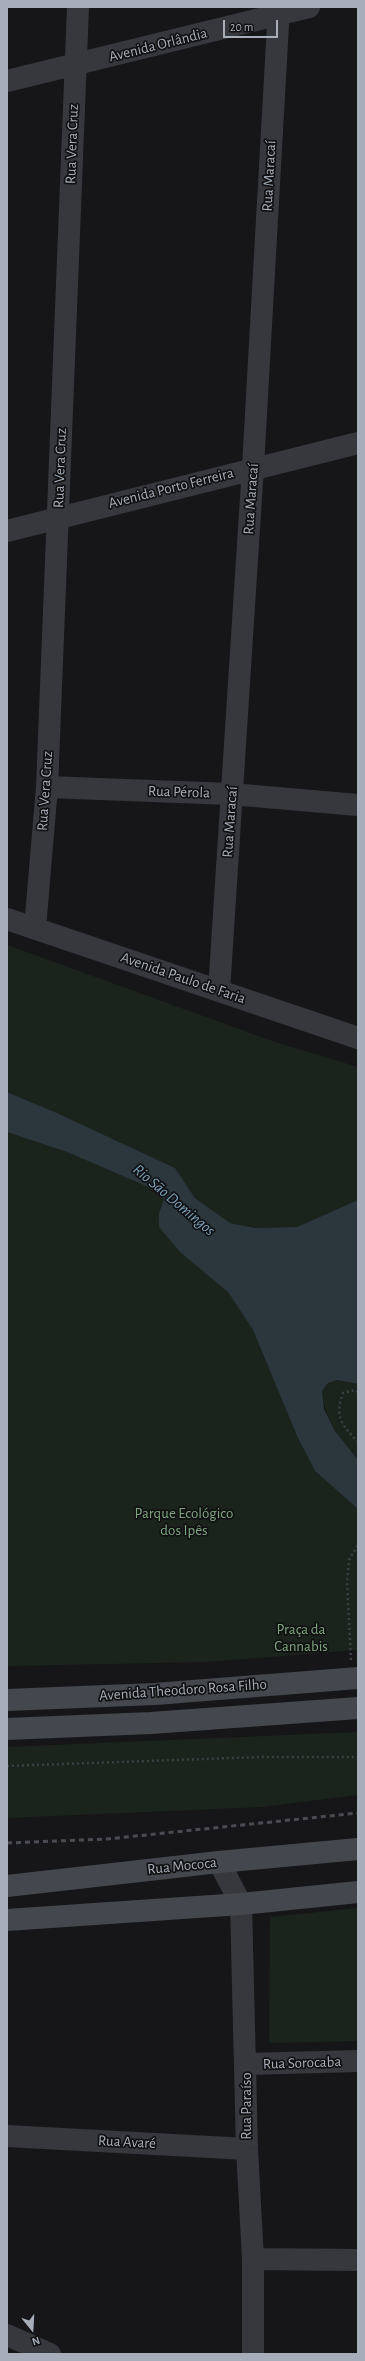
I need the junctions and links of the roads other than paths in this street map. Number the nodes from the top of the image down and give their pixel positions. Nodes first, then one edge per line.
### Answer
1 (78, 7) edge
2 (309, 7) edge
3 (278, 11) edge
4 (74, 66) junction
5 (7, 81) edge
6 (358, 442) edge
7 (253, 467) junction
8 (58, 517) junction
9 (7, 531) edge
10 (47, 787) junction
11 (231, 794) junction
12 (358, 805) edge
13 (7, 920) edge
14 (35, 928) junction
15 (219, 991) junction
16 (358, 1038) edge
17 (355, 1678) edge
18 (7, 1700) edge
19 (357, 1708) edge
20 (7, 1729) edge
21 (358, 1849) edge
22 (219, 1862) junction
23 (7, 1886) edge
24 (358, 1892) edge
25 (241, 1904) junction
26 (7, 1920) edge
27 (358, 2061) edge
28 (246, 2064) junction
29 (7, 2136) edge
30 (247, 2149) junction
31 (253, 2260) junction
32 (358, 2260) edge
33 (7, 2335) edge
34 (50, 2354) edge
35 (253, 2354) edge

1 - 4 street, Rua Vera Cruz
2 - 3 street, Avenida Orlândia
3 - 4 street, Avenida Orlândia
3 - 7 street, Rua Maracaí
4 - 5 street, Avenida Orlândia
4 - 8 street, Rua Vera Cruz
6 - 7 street, Avenida Porto Ferreira
7 - 8 street, Avenida Porto Ferreira
7 - 11 street, Rua Maracaí
8 - 9 street, Avenida Porto Ferreira
8 - 10 street, Rua Vera Cruz
10 - 11 street, Rua Pérola
10 - 14 street, Rua Vera Cruz
11 - 12 street, Rua Pérola
11 - 15 street, Rua Maracaí
13 - 14 street, Avenida Paulo de Faria
14 - 15 street, Avenida Paulo de Faria
15 - 16 street, Avenida Paulo de Faria
17 - 18 main road, Avenida Theodoro Rosa Filho
17 - 19 main road
19 - 20 main road, Avenida Theodoro Rosa Filho
21 - 22 main road, Rua Mococa
22 - 23 main road, Rua Mococa
22 - 25 street, Rua Paraíso
24 - 25 main road
25 - 26 main road
25 - 28 street, Rua Paraíso
27 - 28 street, Rua Sorocaba
28 - 30 street, Rua Paraíso
29 - 30 street, Rua Avaré
30 - 31 street, Rua Paraíso
31 - 32 street
31 - 35 street, Rua Paraíso
33 - 34 street

